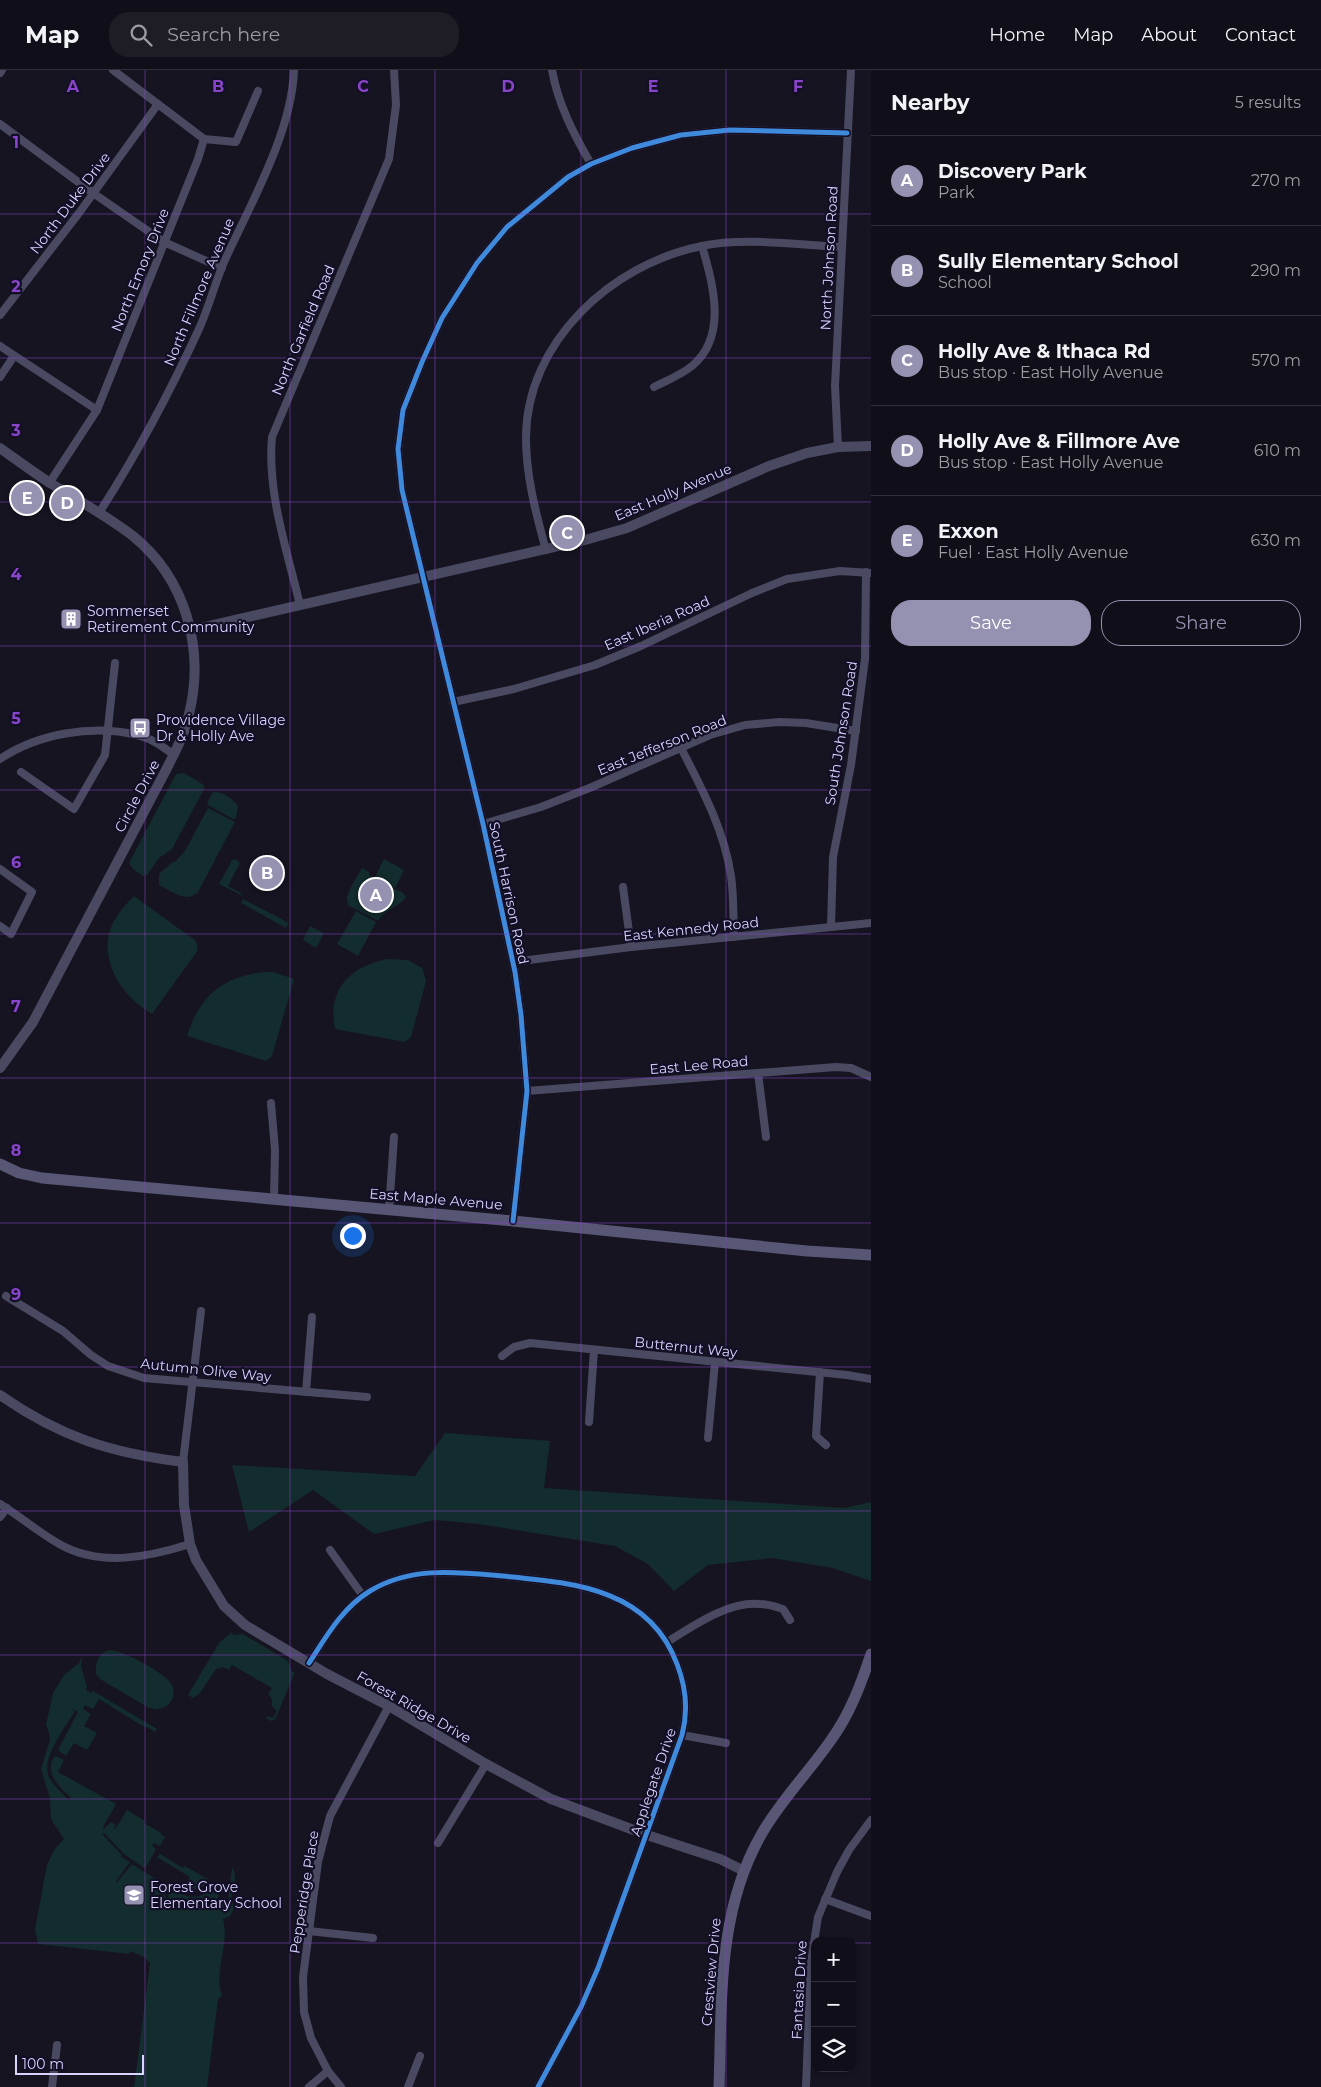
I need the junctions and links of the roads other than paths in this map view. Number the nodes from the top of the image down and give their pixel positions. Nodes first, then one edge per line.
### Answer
1 (113, 70) edge
2 (294, 70) edge
3 (394, 70) edge
4 (552, 70) edge
5 (851, 70) edge
6 (258, 91) dead end
7 (158, 104) junction
8 (0, 124) edge
9 (847, 133) junction
10 (204, 139) junction
11 (591, 164) junction
12 (93, 193) junction
13 (164, 242) junction
14 (702, 246) junction
15 (842, 247) junction
16 (222, 268) junction
17 (0, 315) edge
18 (0, 346) edge
19 (14, 356) junction
20 (0, 377) edge
21 (654, 387) dead end
22 (97, 410) junction
23 (871, 446) edge
24 (838, 447) junction
25 (0, 448) edge
26 (50, 482) junction
27 (99, 513) junction
28 (546, 550) junction
29 (869, 572) edge
30 (424, 576) junction
31 (300, 605) junction
32 (191, 630) junction
33 (115, 663) dead end
34 (453, 702) junction
35 (856, 730) junction
36 (108, 731) junction
37 (680, 748) junction
38 (174, 754) junction
39 (0, 759) edge
40 (21, 772) dead end
41 (483, 824) junction
42 (0, 869) edge
43 (623, 887) dead end
44 (871, 923) edge
45 (0, 926) edge
46 (832, 927) junction
47 (734, 937) junction
48 (631, 947) junction
49 (513, 962) junction
50 (0, 1068) edge
51 (758, 1072) junction
52 (871, 1078) edge
53 (527, 1091) junction
54 (271, 1103) dead end
55 (394, 1137) dead end
56 (766, 1137) dead end
57 (0, 1164) edge
58 (274, 1199) junction
59 (389, 1210) junction
60 (513, 1221) junction
61 (871, 1255) edge
62 (6, 1296) dead end
63 (202, 1311) dead end
64 (312, 1317) dead end
65 (594, 1350) junction
66 (502, 1356) dead end
67 (715, 1362) junction
68 (820, 1372) junction
69 (871, 1379) edge
70 (193, 1383) junction
71 (306, 1392) junction
72 (0, 1395) edge
73 (366, 1397) dead end
74 (589, 1422) dead end
75 (708, 1438) dead end
76 (826, 1445) dead end
77 (183, 1462) junction
78 (3, 1506) edge
79 (0, 1517) edge
80 (190, 1544) junction
81 (330, 1550) dead end
82 (363, 1596) junction
83 (790, 1620) dead end
84 (667, 1642) junction
85 (871, 1654) edge
86 (309, 1663) junction
87 (389, 1706) junction
88 (682, 1735) junction
89 (726, 1743) dead end
90 (486, 1764) junction
91 (871, 1820) edge
92 (647, 1836) junction
93 (438, 1843) dead end
94 (744, 1871) junction
95 (825, 1899) junction
96 (871, 1916) edge
97 (309, 1931) junction
98 (374, 1938) dead end
99 (57, 2045) dead end
100 (420, 2056) dead end
101 (328, 2071) junction
102 (52, 2087) edge
103 (309, 2087) edge
104 (341, 2087) edge
105 (408, 2087) edge
106 (538, 2087) edge
107 (719, 2087) edge
108 (806, 2087) edge

1 - 7 street
2 - 16 street, North Fillmore Avenue
3 - 31 street, North Garfield Road
4 - 11 street
5 - 9 street, North Johnson Road
6 - 10 street
7 - 10 street
7 - 12 street, North Duke Drive
8 - 12 street
9 - 11 street, South Harrison Road
9 - 15 street, North Johnson Road
10 - 13 street, North Emory Drive
11 - 30 street, South Harrison Road
12 - 13 street
12 - 17 street, North Duke Drive
13 - 16 street
13 - 22 street, North Emory Drive
14 - 15 street
14 - 21 street
14 - 28 street
15 - 24 street, North Johnson Road
16 - 27 street, North Fillmore Avenue
18 - 19 street
19 - 20 street
19 - 22 street
22 - 26 street, North Emory Drive
23 - 24 street, East Holly Avenue
24 - 28 street, East Holly Avenue
25 - 26 street
26 - 27 street
27 - 32 street, Circle Drive
28 - 30 street, East Holly Avenue
29 - 34 street, East Iberia Road
29 - 35 street, South Johnson Road
30 - 31 street, East Holly Avenue
30 - 34 street, South Harrison Road
31 - 32 street, East Holly Avenue
32 - 38 street, Circle Drive
33 - 36 street
34 - 41 street, South Harrison Road
35 - 37 street, East Jefferson Road
35 - 46 street, South Johnson Road
36 - 38 street
36 - 39 street
36 - 40 street
37 - 41 street, East Jefferson Road
37 - 47 street
38 - 50 street, Circle Drive
41 - 49 street, South Harrison Road
42 - 45 street
43 - 48 street
44 - 46 street, East Kennedy Road
46 - 47 street, East Kennedy Road
47 - 48 street, East Kennedy Road
48 - 49 street, East Kennedy Road
49 - 53 street, South Harrison Road
51 - 52 street, East Lee Road
51 - 53 street, East Lee Road
51 - 56 street
53 - 60 street, South Harrison Road
54 - 58 street
55 - 59 street
57 - 58 main road, East Maple Avenue
58 - 59 main road, East Maple Avenue
59 - 60 main road, East Maple Avenue
60 - 61 main road, East Maple Avenue
62 - 70 street, Autumn Olive Way
63 - 70 street
64 - 71 street
65 - 66 street, Butternut Way
65 - 67 street, Butternut Way
65 - 74 street
67 - 68 street, Butternut Way
67 - 75 street
68 - 69 street, Butternut Way
68 - 76 street
70 - 71 street, Autumn Olive Way
70 - 77 street
71 - 73 street, Autumn Olive Way
72 - 77 street
77 - 80 street, Forest Ridge Drive
78 - 79 street
78 - 80 street
80 - 86 street, Forest Ridge Drive
81 - 82 street
82 - 84 street, Applegate Drive
82 - 86 street, Applegate Drive
83 - 84 street
84 - 88 street, Applegate Drive
85 - 94 main road, Crestview Drive
86 - 87 street, Forest Ridge Drive
87 - 90 street, Forest Ridge Drive
87 - 97 street, Pepperidge Place
88 - 89 street
88 - 92 street, Applegate Drive
90 - 92 street, Forest Ridge Drive
90 - 93 street
91 - 95 street, Fantasia Drive
92 - 94 street, Forest Ridge Drive
92 - 106 street, Applegate Drive
94 - 107 main road, Crestview Drive
95 - 96 street
95 - 108 street, Fantasia Drive
97 - 98 street
97 - 101 street, Pepperidge Place
99 - 102 street
100 - 105 street
101 - 103 street
101 - 104 street, Pepperidge Place

